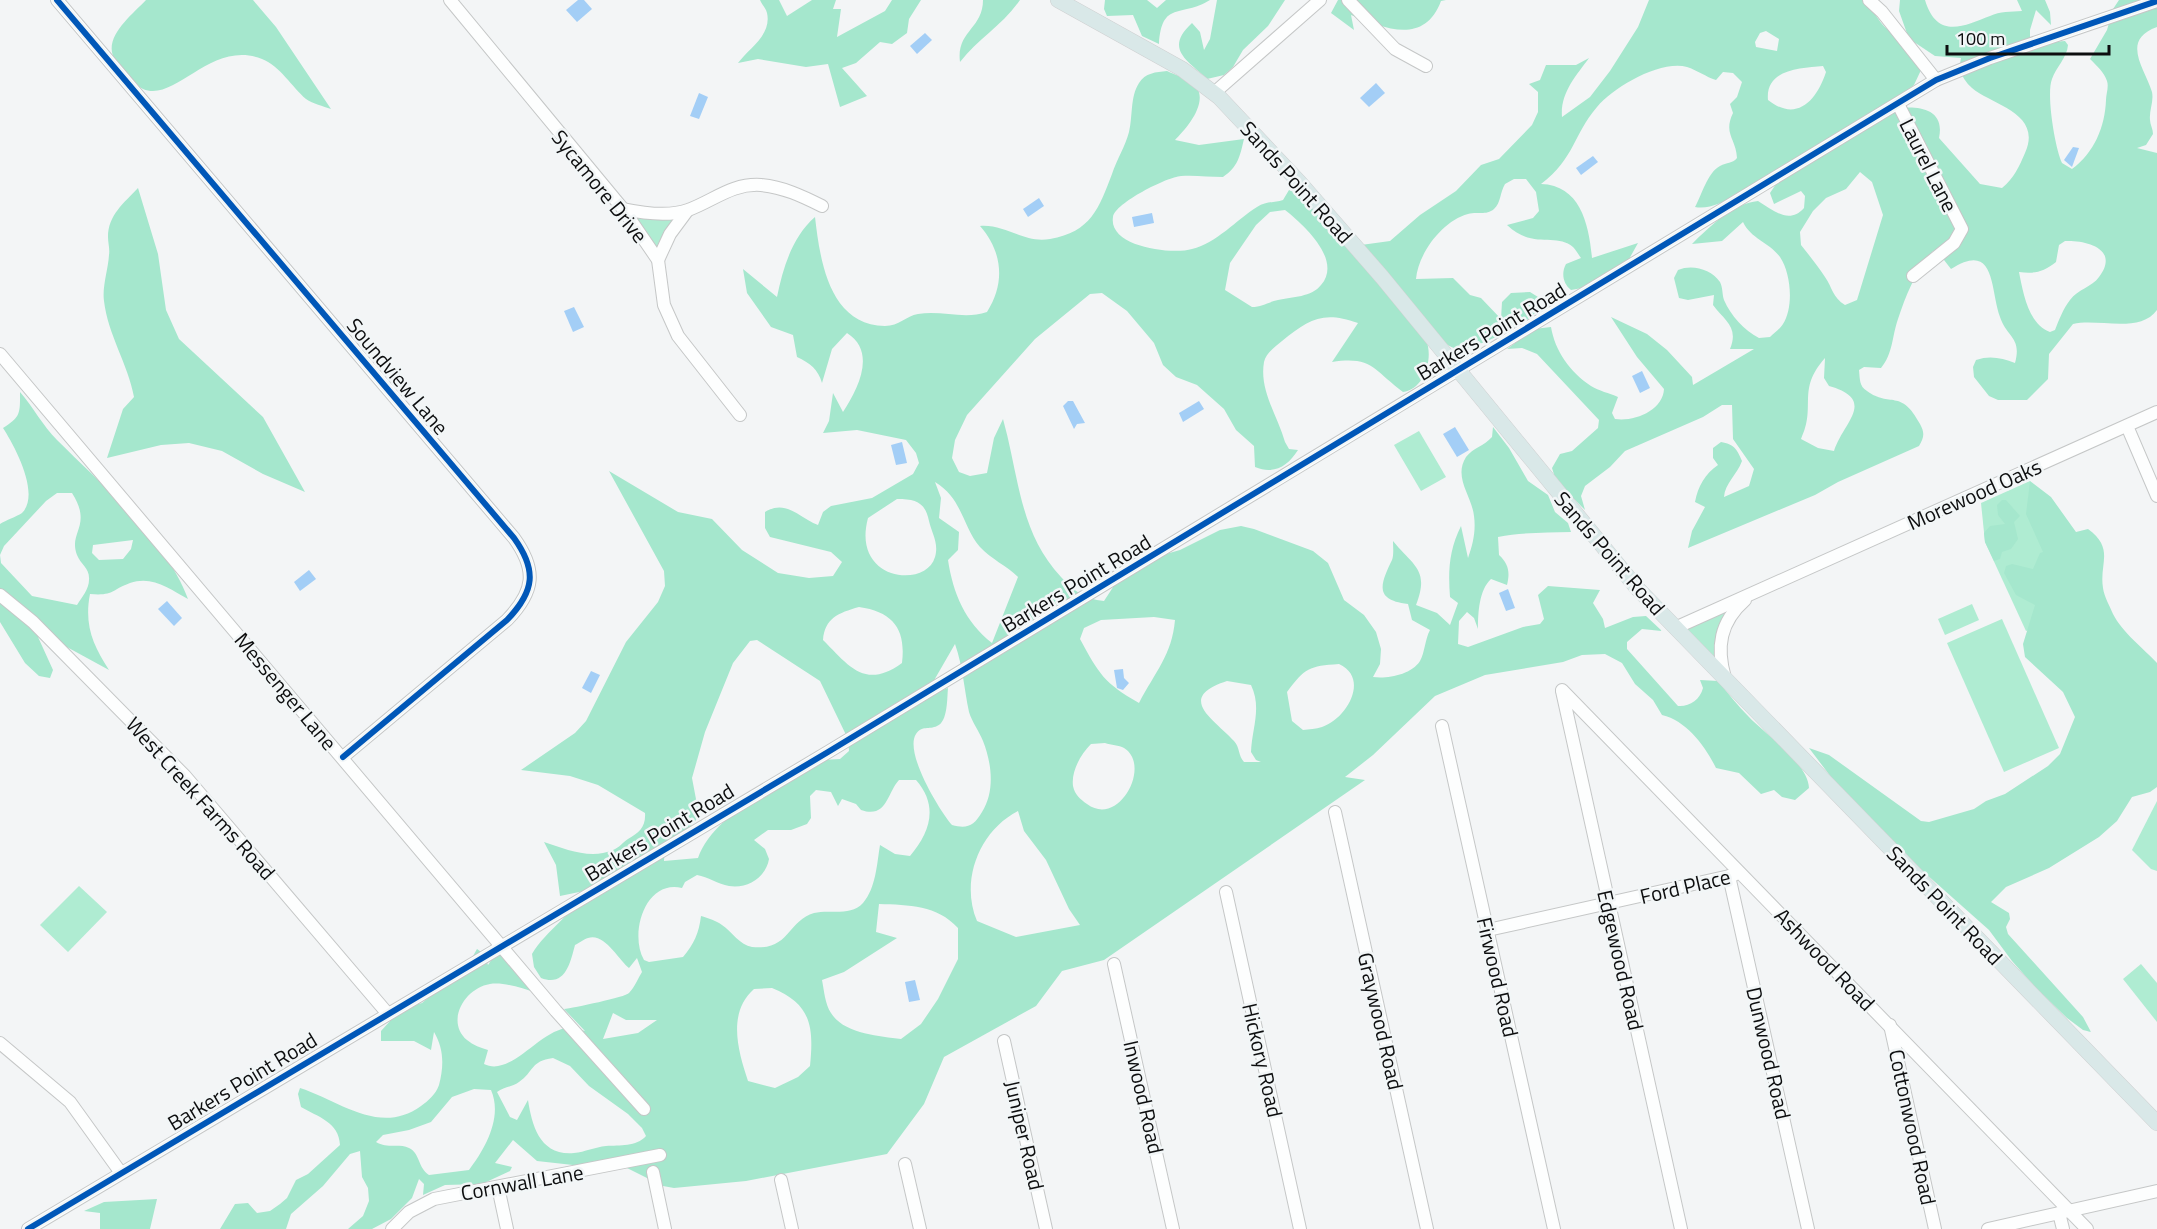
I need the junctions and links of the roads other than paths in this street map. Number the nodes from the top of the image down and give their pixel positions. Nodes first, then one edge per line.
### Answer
1 (57, 0) edge
2 (450, 0) edge
3 (1058, 0) edge
4 (1320, 0) edge
5 (1348, 0) edge
6 (1869, 0) edge
7 (2157, 1) edge
8 (1073, 4) edge
9 (1426, 66) dead end
10 (1936, 80) junction
11 (1214, 93) junction
12 (1898, 104) junction
13 (822, 206) dead end
14 (623, 209) junction
15 (687, 211) junction
16 (658, 260) junction
17 (1913, 276) dead end
18 (0, 354) edge
19 (1458, 371) junction
20 (2157, 412) edge
21 (741, 415) dead end
22 (2127, 426) junction
23 (2157, 496) edge
24 (1752, 593) junction
25 (0, 595) edge
26 (1675, 628) junction
27 (1725, 678) junction
28 (1562, 690) joint
29 (1442, 726) dead end
30 (343, 757) junction
31 (1335, 813) dead end
32 (1735, 875) junction
33 (1226, 892) dead end
34 (1609, 903) junction
35 (1488, 930) junction
36 (501, 945) junction
37 (1114, 964) dead end
38 (387, 1014) junction
39 (1890, 1025) junction
40 (1004, 1041) dead end
41 (0, 1043) edge
42 (644, 1108) dead end
43 (2157, 1123) edge
44 (660, 1155) dead end
45 (905, 1164) dead end
46 (653, 1172) dead end
47 (121, 1173) junction
48 (781, 1180) dead end
49 (498, 1187) junction
50 (2157, 1191) edge
51 (2065, 1212) junction
52 (28, 1229) edge
53 (392, 1229) edge
54 (507, 1229) edge
55 (665, 1229) edge
56 (792, 1229) edge
57 (920, 1229) edge
58 (1046, 1229) edge
59 (1173, 1229) edge
60 (1300, 1229) edge
61 (1427, 1229) edge
62 (1554, 1229) edge
63 (1681, 1229) edge
64 (1808, 1229) edge
65 (1935, 1229) edge
66 (1988, 1229) edge
67 (2063, 1229) edge
68 (2087, 1229) edge

1 - 30 street, Soundview Lane
2 - 14 street, Sycamore Drive
3 - 8 main road, Sands Point Road
4 - 11 street
5 - 9 street
6 - 10 street
7 - 10 street, Barkers Point Road
8 - 11 main road, Sands Point Road
10 - 12 street, Barkers Point Road
11 - 19 main road, Sands Point Road
12 - 17 street, Laurel Lane
12 - 19 street, Barkers Point Road
13 - 15 street
14 - 15 street
14 - 16 street, Sycamore Drive
15 - 16 street
16 - 21 street, Sycamore Drive
18 - 30 street, Messenger Lane
19 - 26 main road, Sands Point Road
19 - 36 street, Barkers Point Road
20 - 22 street, Morewood Oaks
22 - 23 street
22 - 24 street, Morewood Oaks
24 - 26 street, Morewood Oaks
24 - 27 street, Morewood Oaks
25 - 38 street, West Creek Farms Road
26 - 27 main road, Sands Point Road
27 - 43 main road, Sands Point Road
28 - 32 street, Ashwood Road
28 - 34 street, Edgewood Road
29 - 35 street, Firwood Road
30 - 36 street, Messenger Lane
31 - 61 street, Graywood Road
32 - 34 street, Ford Place
32 - 39 street, Ashwood Road
32 - 64 street, Dunwood Road
33 - 60 street, Hickory Road
34 - 35 street, Ford Place
34 - 63 street, Edgewood Road
35 - 62 street, Firwood Road
36 - 38 street, Barkers Point Road
36 - 42 street, Messenger Lane
37 - 59 street, Inwood Road
38 - 47 street, Barkers Point Road
39 - 51 street, Ashwood Road
39 - 65 street, Cottonwood Road
40 - 58 street, Juniper Road
41 - 47 street
44 - 49 street, Cornwall Lane
45 - 57 street
46 - 55 street
47 - 52 street, Barkers Point Road
48 - 56 street
49 - 53 street, Cornwall Lane
49 - 54 street
50 - 51 street
51 - 66 street
51 - 67 street
51 - 68 street, Ashwood Road

